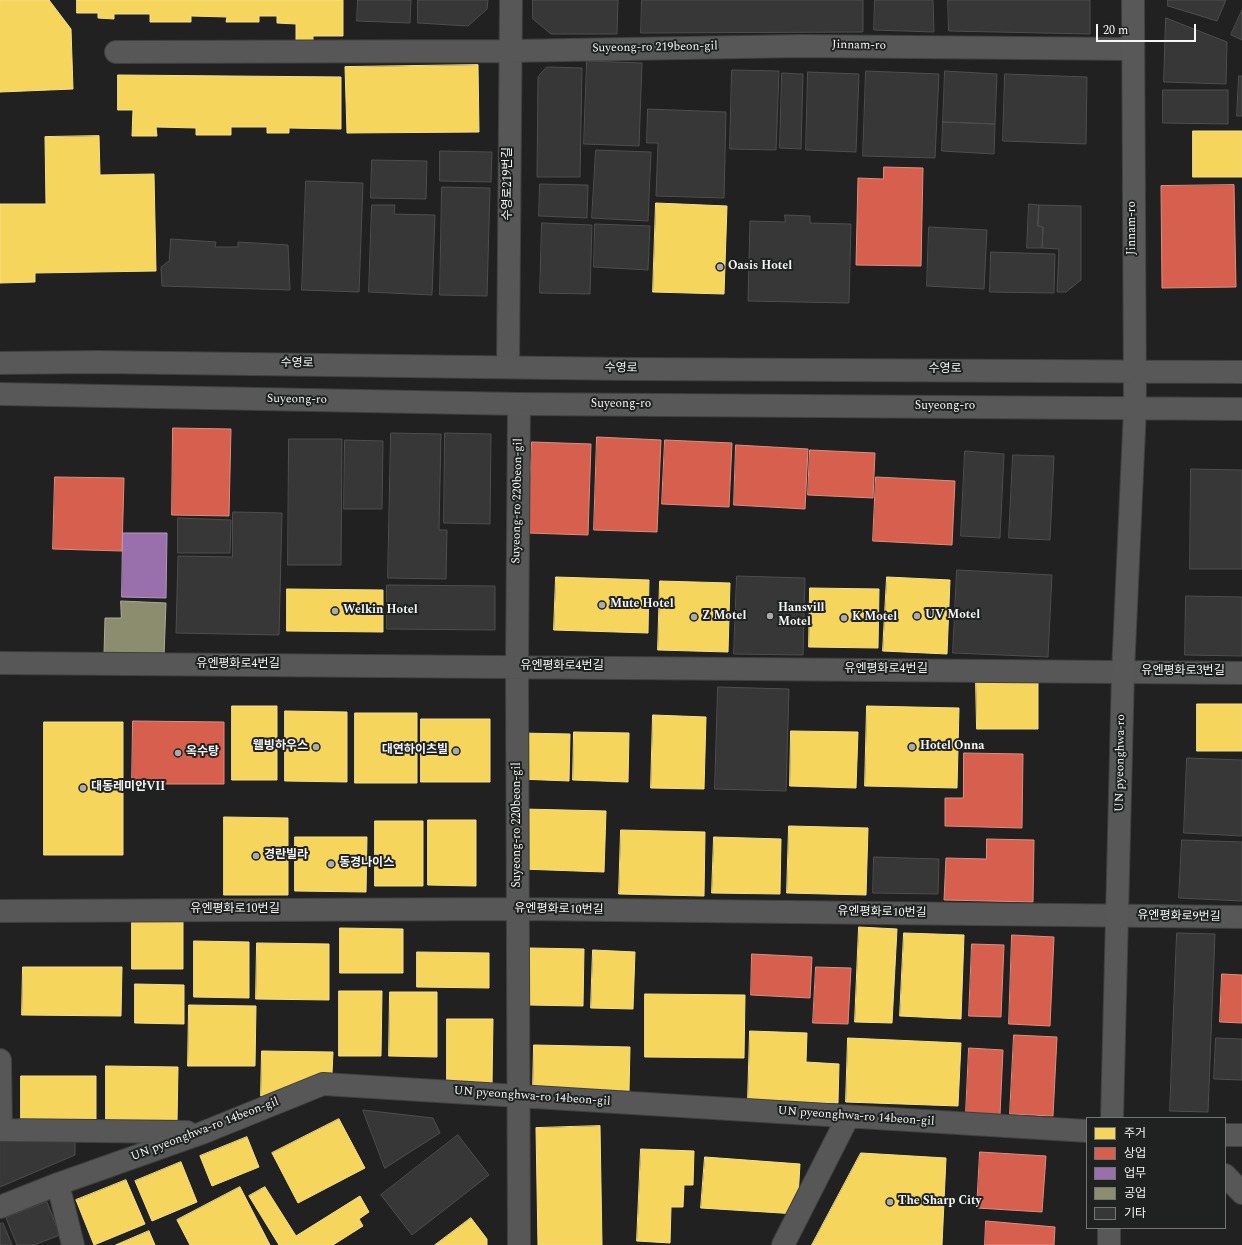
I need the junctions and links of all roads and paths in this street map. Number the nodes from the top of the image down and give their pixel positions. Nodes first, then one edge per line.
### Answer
1 (511, 0) edge
2 (1133, 0) edge
3 (801, 46) joint
4 (1132, 49) junction
5 (510, 51) junction
6 (116, 52) dead end
7 (0, 363) edge
8 (508, 367) junction
9 (1134, 370) junction
10 (1242, 372) edge
11 (0, 394) edge
12 (519, 404) junction
13 (1135, 408) junction
14 (1242, 409) edge
15 (0, 663) edge
16 (517, 667) junction
17 (1123, 672) junction
18 (1242, 673) edge
19 (518, 910) junction
20 (0, 911) edge
21 (1117, 916) junction
22 (1242, 917) edge
23 (0, 1060) edge
24 (519, 1096) junction
25 (848, 1117) junction
26 (1112, 1117) edge
27 (1, 1130) edge
28 (1086, 1131) edge
29 (202, 1133) junction
30 (1226, 1134) edge
31 (1242, 1135) edge
32 (1226, 1176) edge
33 (58, 1184) junction
34 (1242, 1193) edge
35 (0, 1207) edge
36 (1109, 1229) edge
37 (74, 1245) edge
38 (519, 1245) edge
39 (783, 1245) edge
40 (1109, 1245) edge

1 - 5 street, 수영로219번길
2 - 4 main road, Jinnam-ro
3 - 4 street, Jinnam-ro
3 - 5 street, Suyeong-ro 219beon-gil
4 - 9 main road, Jinnam-ro
5 - 6 street, Suyeong-ro 219beon-gil
5 - 8 street, 수영로219번길
7 - 8 main road, 수영로
8 - 9 main road, 수영로
9 - 10 main road, 수영로
9 - 13 main road, Jinnam-ro
11 - 12 main road, Suyeong-ro
12 - 13 main road, Suyeong-ro
12 - 16 street, Suyeong-ro 220beon-gil
13 - 14 main road, Suyeong-ro
13 - 17 main road, UN pyeonghwa-ro
15 - 16 street, 유엔평화로4번길
16 - 17 street, 유엔평화로4번길
16 - 19 street, Suyeong-ro 220beon-gil
17 - 18 street, 유엔평화로3번길
17 - 21 main road, UN pyeonghwa-ro
19 - 20 street, 유엔평화로10번길
19 - 21 street, 유엔평화로10번길
19 - 24 street, Suyeong-ro 220beon-gil
21 - 22 street, 유엔평화로9번길
21 - 26 main road, UN pyeonghwa-ro
23 - 27 street
24 - 25 street, UN pyeonghwa-ro 14beon-gil
24 - 29 street, UN pyeonghwa-ro 14beon-gil
24 - 38 street, Suyeong-ro 220beon-gil
25 - 28 street, UN pyeonghwa-ro 14beon-gil
25 - 39 street
27 - 29 street
29 - 33 street, UN pyeonghwa-ro 14beon-gil
30 - 31 street
32 - 34 street
33 - 35 street, UN pyeonghwa-ro 14beon-gil
33 - 37 street
36 - 40 main road

